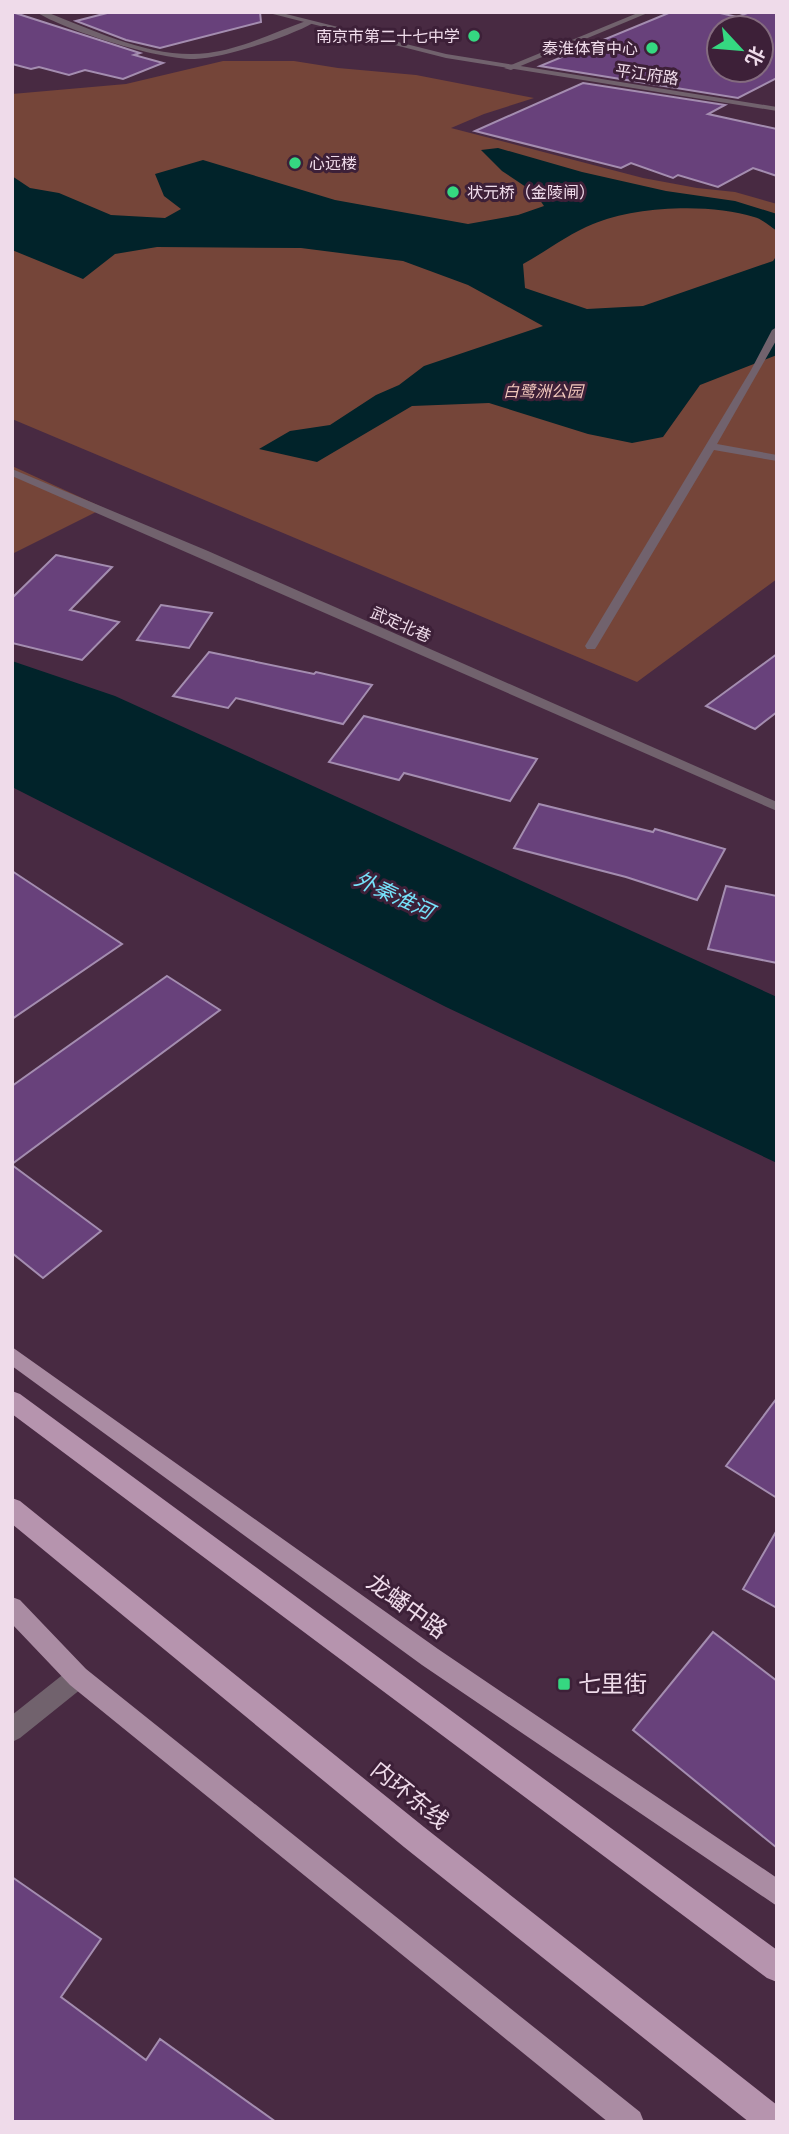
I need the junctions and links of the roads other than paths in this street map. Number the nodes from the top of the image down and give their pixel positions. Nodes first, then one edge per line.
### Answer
1 (39, 12) edge
2 (268, 12) edge
3 (648, 12) edge
4 (309, 23) junction
5 (508, 68) junction
6 (777, 108) edge
7 (777, 330) edge
8 (711, 446) junction
9 (777, 458) edge
10 (12, 472) edge
11 (591, 646) dead end
12 (777, 807) edge
13 (12, 1354) edge
14 (12, 1401) edge
15 (12, 1509) edge
16 (12, 1608) edge
17 (78, 1677) junction
18 (12, 1730) edge
19 (777, 1893) edge
20 (777, 1968) edge
21 (630, 2122) edge
22 (774, 2122) edge

1 - 4 street
2 - 4 street, 平江府路
3 - 5 street
4 - 5 street, 平江府路
5 - 6 street, 平江府路
7 - 8 lane
8 - 9 lane
8 - 11 lane
10 - 12 lane, 武定北巷
13 - 19 main road, 龙蟠中路
14 - 20 highway
15 - 22 highway, 内环东线
16 - 17 main road
17 - 18 street
17 - 21 main road

